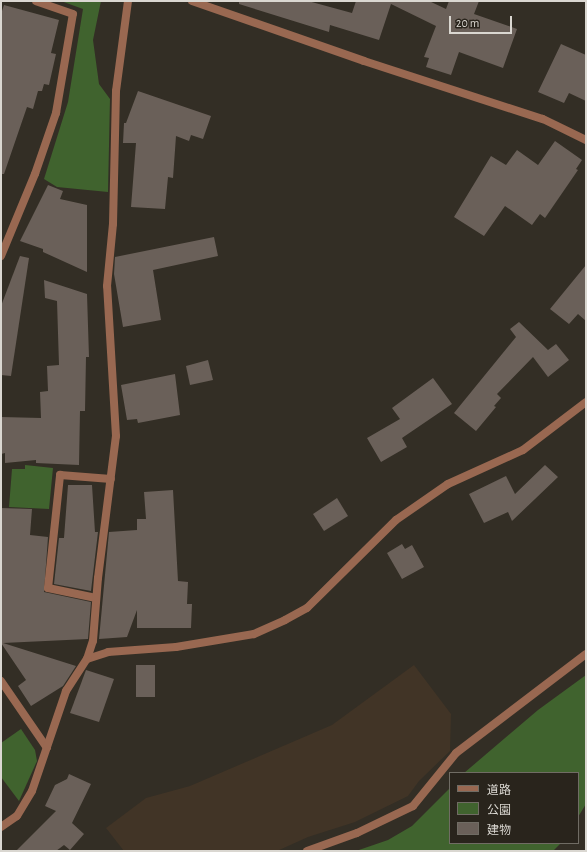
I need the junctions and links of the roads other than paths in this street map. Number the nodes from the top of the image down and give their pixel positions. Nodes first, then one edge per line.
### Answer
1 (36, 1) edge
2 (128, 1) edge
3 (192, 1) edge
4 (586, 140) edge
5 (1, 254) edge
6 (586, 402) edge
7 (111, 479) junction
8 (96, 598) junction
9 (586, 654) edge
10 (87, 659) junction
11 (1, 681) edge
12 (47, 748) junction
13 (1, 827) edge
14 (307, 851) edge

1 - 5 street
2 - 7 street
3 - 4 street
6 - 10 street
7 - 8 street
7 - 8 street
8 - 10 street
9 - 14 street
10 - 12 street
11 - 12 street
12 - 13 street

